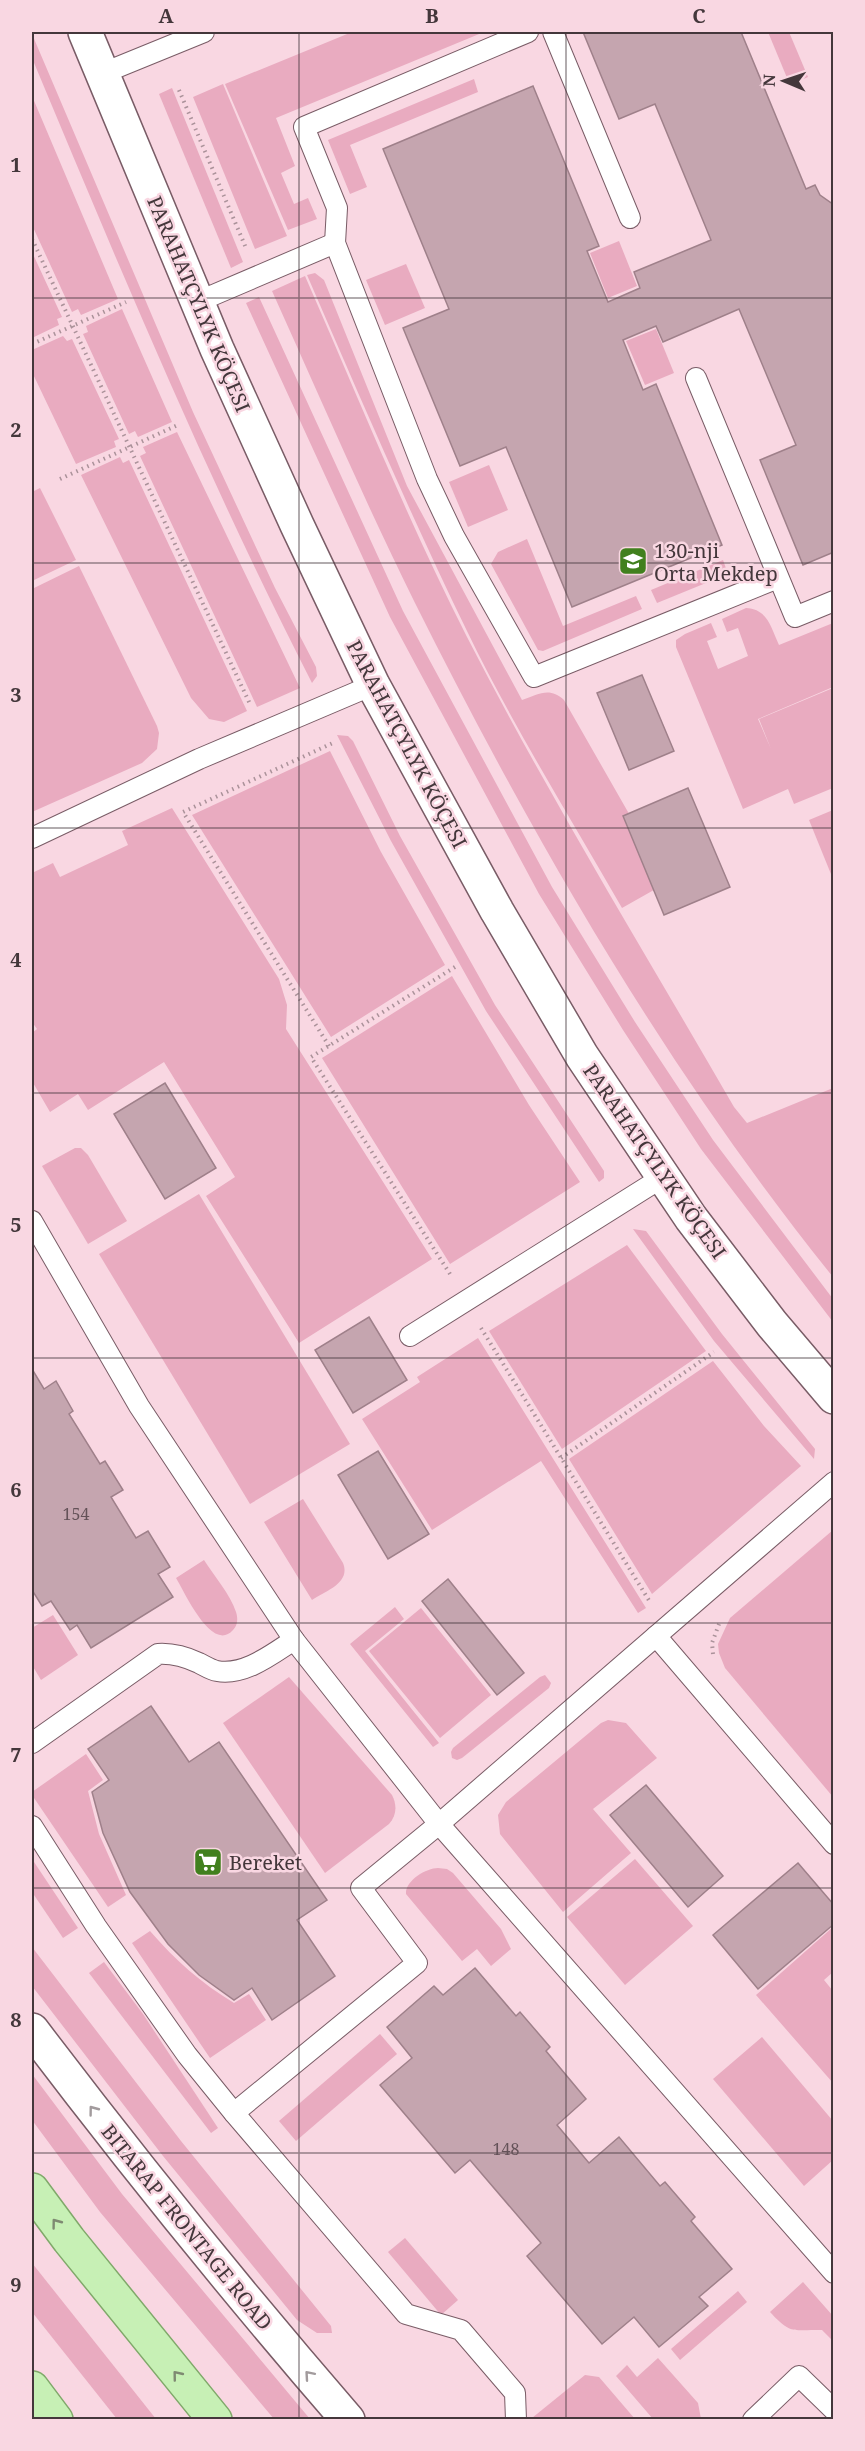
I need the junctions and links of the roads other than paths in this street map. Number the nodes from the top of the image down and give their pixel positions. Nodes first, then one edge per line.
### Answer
1 (85, 32) edge
2 (204, 32) edge
3 (528, 32) edge
4 (553, 32) edge
5 (101, 74) junction
6 (630, 218) dead end
7 (334, 243) junction
8 (197, 302) junction
9 (696, 378) dead end
10 (778, 578) junction
11 (834, 601) edge
12 (373, 685) junction
13 (32, 838) edge
14 (663, 1177) junction
15 (32, 1221) edge
16 (410, 1336) dead end
17 (834, 1397) edge
18 (834, 1482) edge
19 (656, 1636) junction
20 (294, 1640) junction
21 (33, 1738) edge
22 (439, 1824) junction
23 (32, 1826) edge
24 (834, 1844) edge
25 (32, 2030) edge
26 (234, 2113) junction
27 (32, 2190) edge
28 (834, 2273) edge
29 (32, 2388) edge
30 (834, 2410) edge
31 (56, 2420) edge
32 (215, 2420) edge
33 (348, 2420) edge
34 (516, 2420) edge
35 (753, 2420) edge

1 - 5 street, PARAHATÇYLYK KÖÇESI
2 - 5 lane
3 - 7 lane
4 - 6 lane
5 - 8 street, PARAHATÇYLYK KÖÇESI
7 - 8 lane
7 - 10 lane
8 - 12 street, PARAHATÇYLYK KÖÇESI
9 - 10 lane
10 - 11 lane
12 - 13 lane
12 - 14 street, PARAHATÇYLYK KÖÇESI
14 - 16 lane
14 - 17 street, PARAHATÇYLYK KÖÇESI
15 - 20 lane
18 - 19 lane
19 - 22 lane
19 - 24 lane
20 - 21 lane
20 - 22 lane
22 - 26 lane
22 - 28 lane
23 - 26 lane
33 -> 25 street, BITARAP FRONTAGE ROAD
26 - 34 lane
32 -> 27 main road
29 - 31 main road
30 - 35 lane

